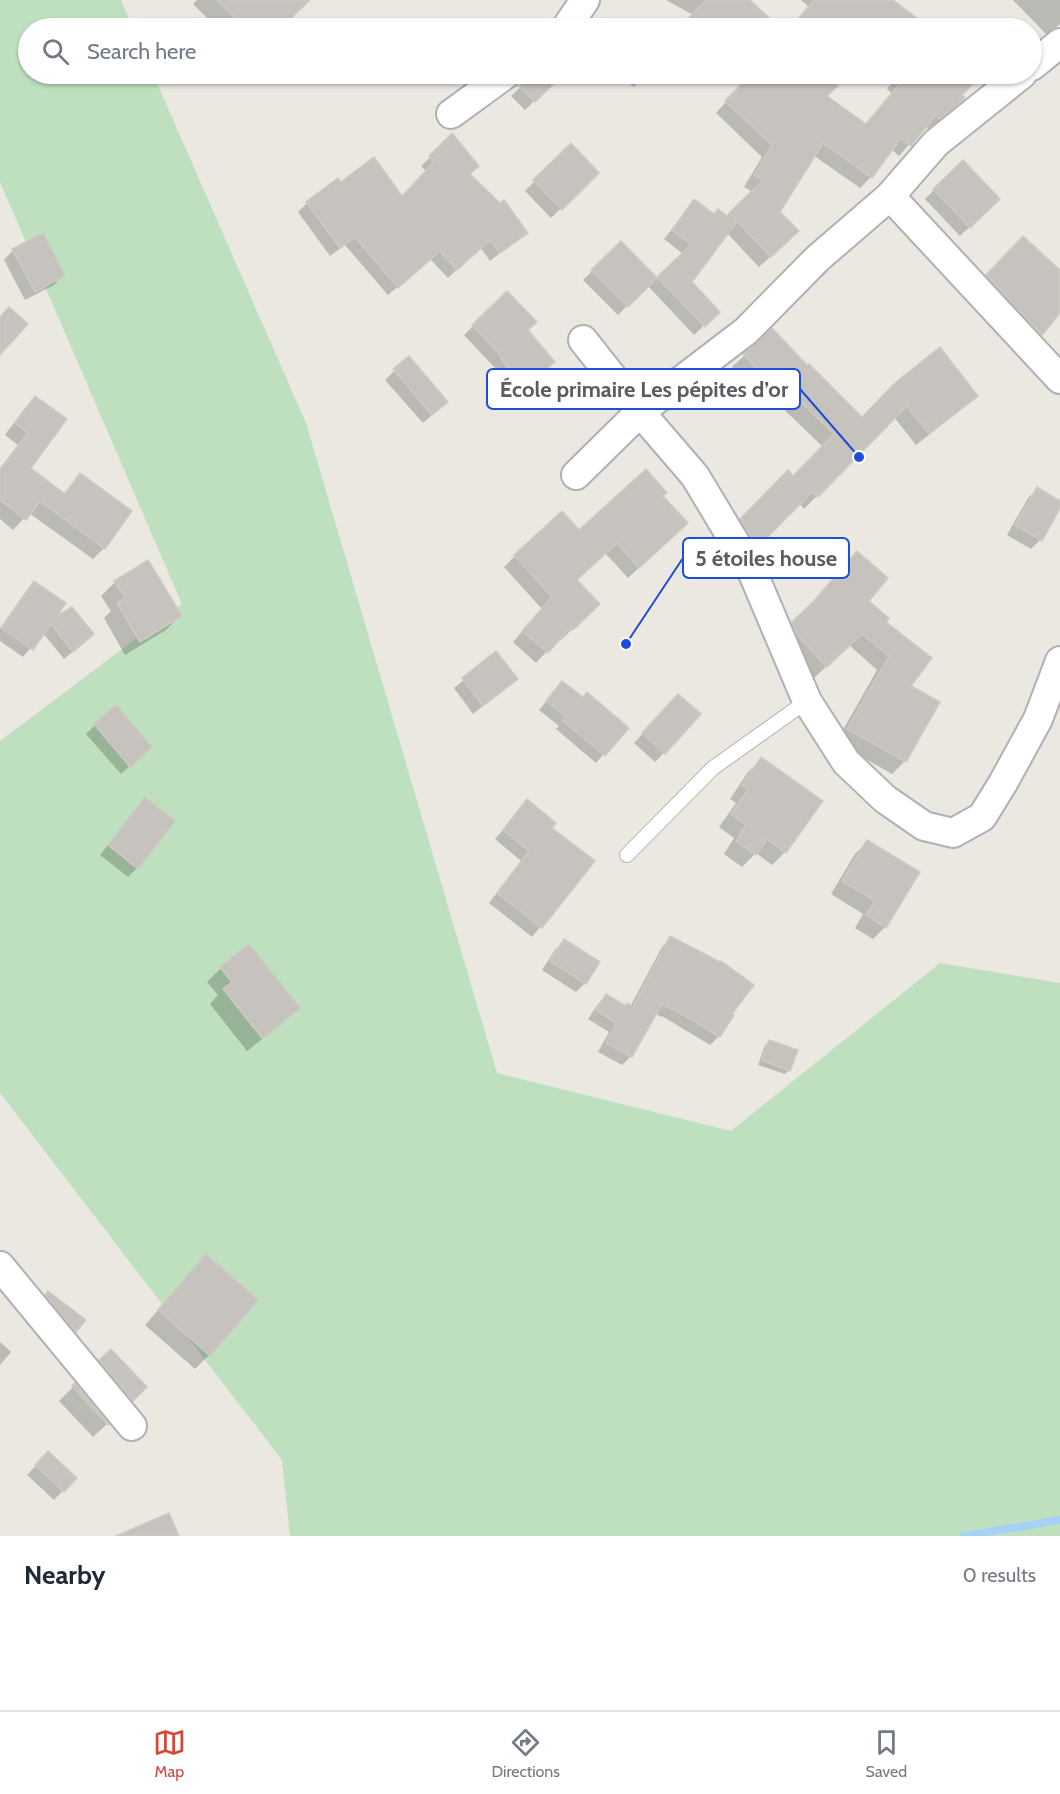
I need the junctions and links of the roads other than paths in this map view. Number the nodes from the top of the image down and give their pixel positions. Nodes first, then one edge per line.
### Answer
1 (585, 0) edge
2 (573, 18) edge
3 (1060, 43) edge
4 (1042, 58) edge
5 (492, 84) edge
6 (1010, 84) edge
7 (451, 114) dead end
8 (890, 195) junction
9 (583, 340) dead end
10 (1060, 379) edge
11 (640, 412) junction
12 (576, 475) dead end
13 (1060, 661) edge
14 (807, 701) junction
15 (627, 855) dead end
16 (0, 1266) edge
17 (132, 1426) dead end

1 - 2 street
3 - 4 street
5 - 7 street
6 - 8 street
8 - 10 street
8 - 11 street
9 - 11 street
11 - 12 street
11 - 14 street
13 - 14 street
14 - 15 lane
16 - 17 street

